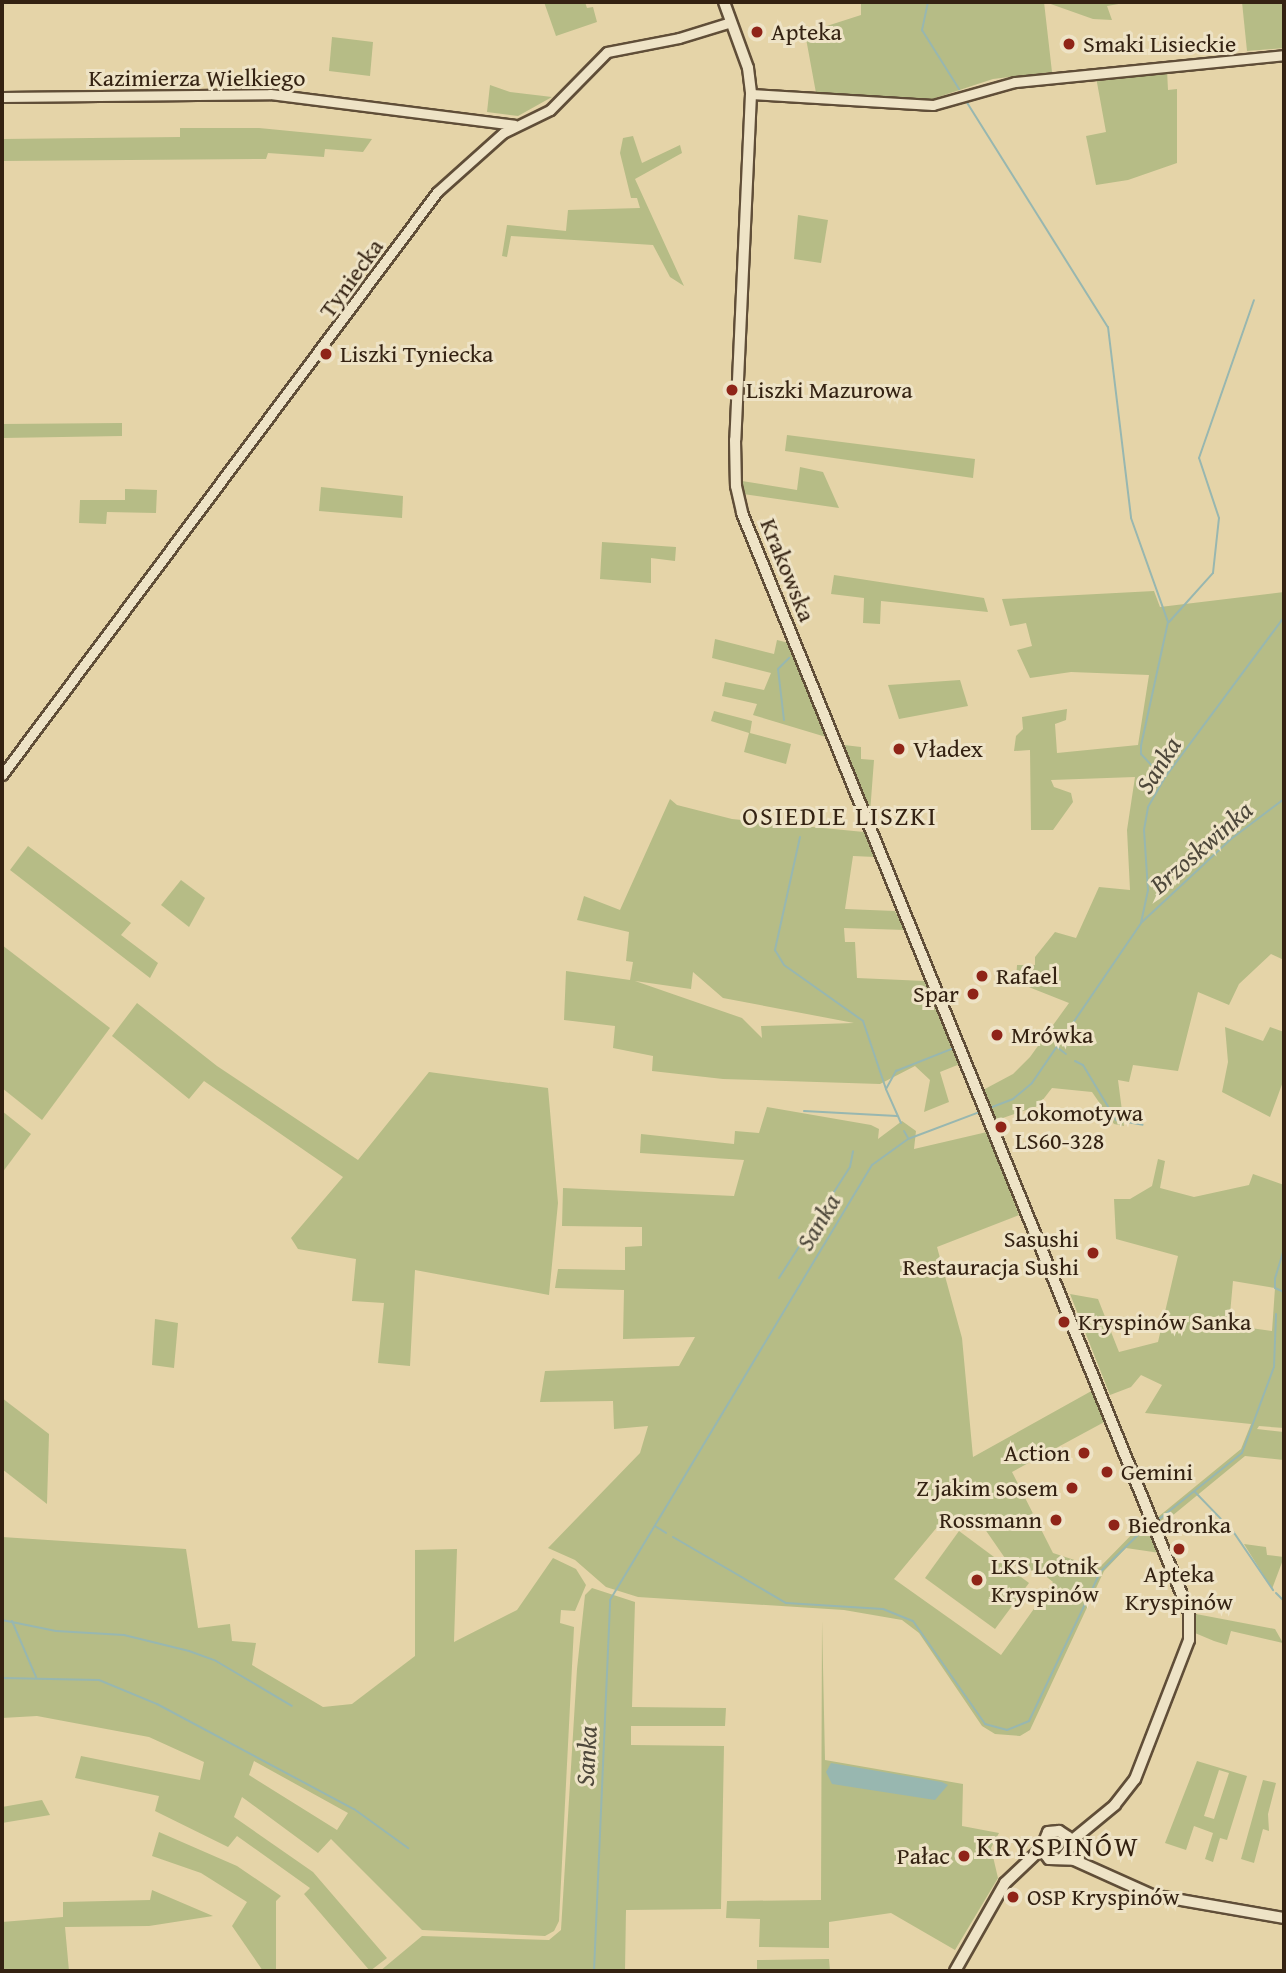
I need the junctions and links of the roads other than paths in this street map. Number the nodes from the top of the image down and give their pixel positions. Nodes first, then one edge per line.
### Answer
1 (724, 2) edge
2 (730, 22) junction
3 (1284, 55) edge
4 (751, 93) junction
5 (2, 97) edge
6 (514, 125) junction
7 (2, 775) edge
8 (1068, 1841) junction
9 (1043, 1853) junction
10 (1062, 1859) junction
11 (1098, 1869) junction
12 (1284, 1918) edge
13 (955, 1971) edge

1 - 2 main road, Krakowska
2 - 4 main road, Krakowska
2 - 6 street, Tyniecka
3 - 4 street
4 - 8 main road, Krakowska
5 - 6 street, Kazimierza Wielkiego
6 - 7 street, Tyniecka
8 - 9 main road
8 - 10 main road
8 - 11 main road
9 - 10 main road
9 - 13 main road
10 - 11 main road
11 - 12 main road

